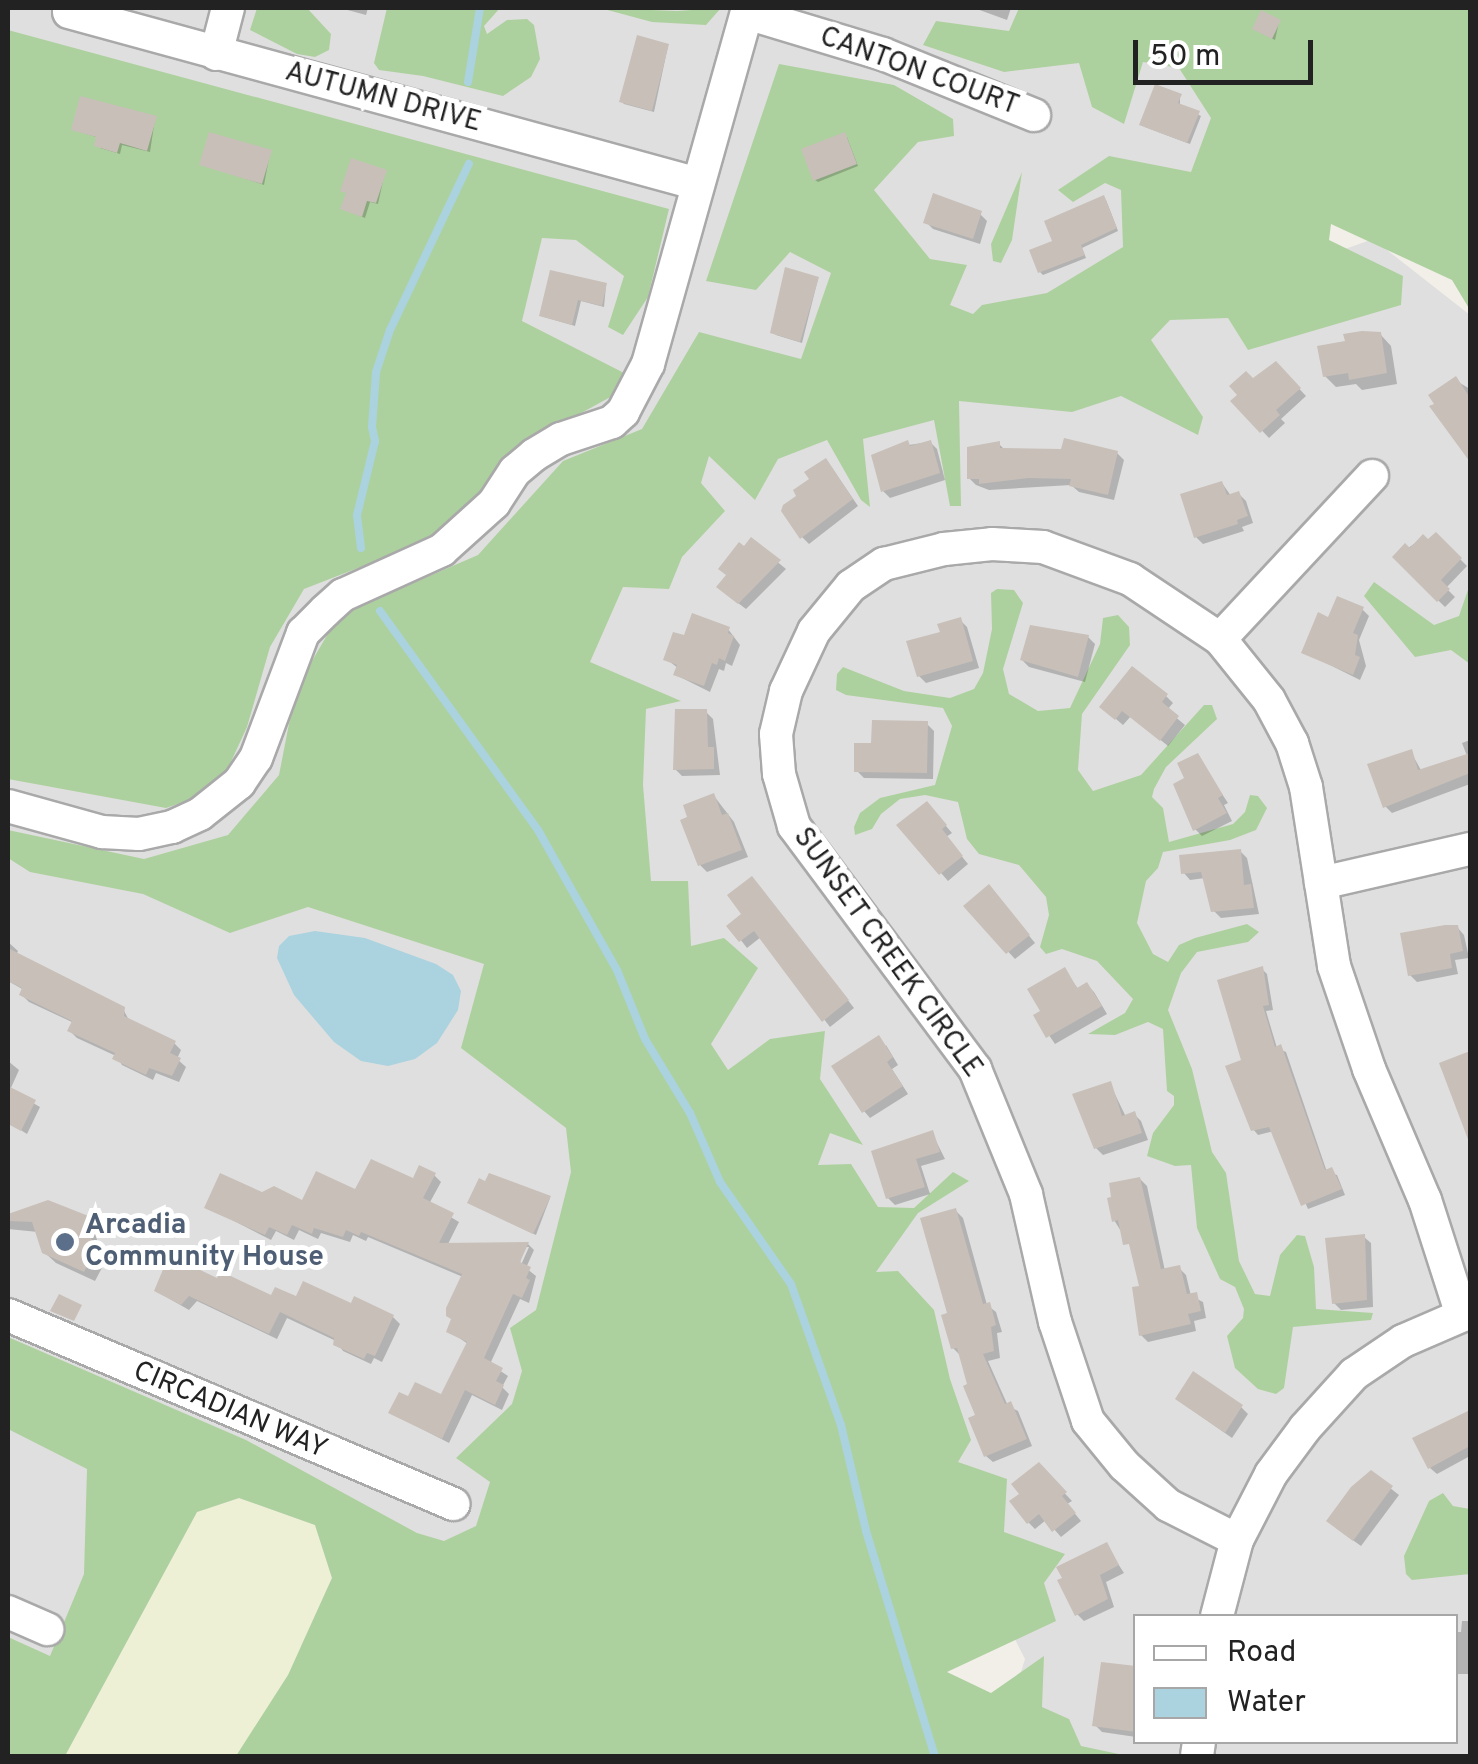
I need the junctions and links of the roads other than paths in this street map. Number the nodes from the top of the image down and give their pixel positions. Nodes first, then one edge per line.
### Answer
1 (228, 8) edge
2 (748, 10) edge
3 (69, 12) dead end
4 (216, 54) junction
5 (1034, 115) dead end
6 (698, 184) junction
7 (1372, 476) dead end
8 (1220, 639) junction
9 (8, 806) edge
10 (1470, 849) edge
11 (1321, 883) junction
12 (1466, 1314) edge
13 (8, 1316) edge
14 (454, 1504) dead end
15 (1237, 1540) junction
16 (8, 1612) edge
17 (1218, 1614) edge
18 (46, 1629) dead end

1 - 4 street
2 - 5 street, CANTON COURT
2 - 6 street
3 - 4 street, AUTUMN DRIVE
4 - 6 street, AUTUMN DRIVE
6 - 9 street
7 - 8 street
8 - 11 street, SUNSET CREEK CIRCLE
8 - 15 street, SUNSET CREEK CIRCLE
10 - 11 street
11 - 12 street, SUNSET CREEK CIRCLE
12 - 15 street
13 - 14 street, CIRCADIAN WAY
15 - 17 street
16 - 18 street

